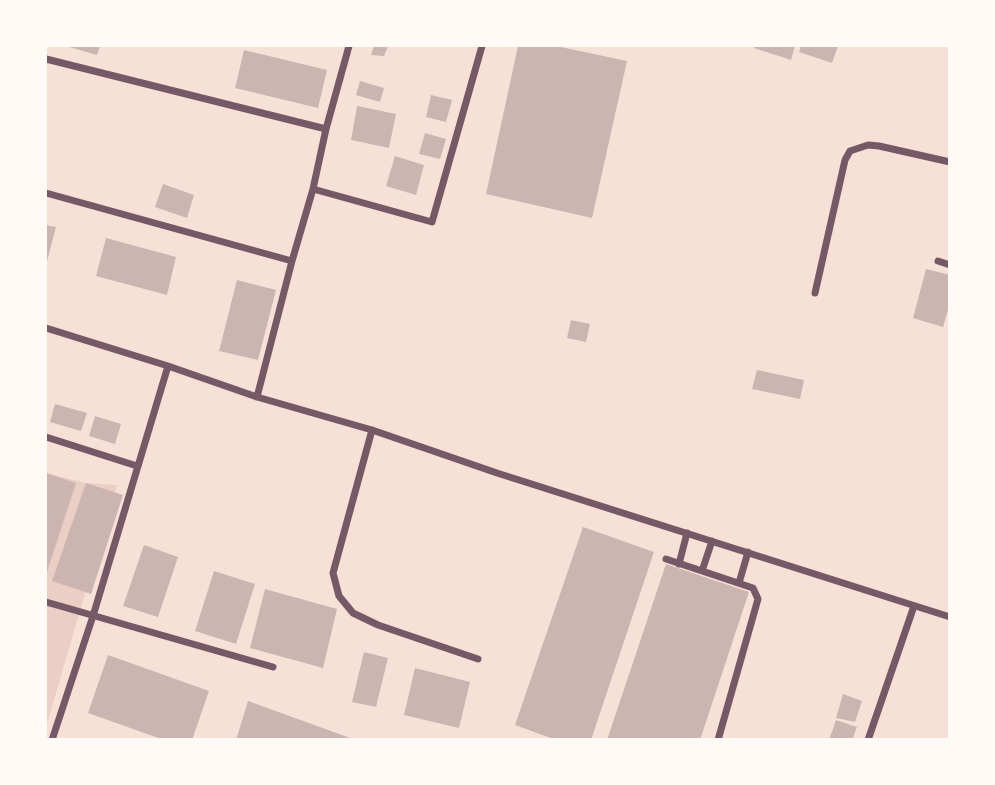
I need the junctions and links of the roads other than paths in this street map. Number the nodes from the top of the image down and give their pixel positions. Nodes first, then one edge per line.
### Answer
1 (349, 46) edge
2 (482, 46) edge
3 (46, 59) edge
4 (326, 129) junction
5 (950, 162) edge
6 (313, 188) junction
7 (46, 192) edge
8 (292, 261) junction
9 (938, 261) dead end
10 (950, 265) edge
11 (815, 293) dead end
12 (46, 328) edge
13 (168, 366) junction
14 (257, 397) junction
15 (372, 430) junction
16 (46, 437) edge
17 (137, 466) junction
18 (687, 533) junction
19 (712, 541) junction
20 (748, 552) junction
21 (666, 559) dead end
22 (679, 564) junction
23 (702, 571) junction
24 (739, 583) junction
25 (46, 602) edge
26 (914, 606) junction
27 (93, 616) junction
28 (950, 617) edge
29 (478, 659) dead end
30 (272, 667) dead end
31 (52, 740) edge
32 (718, 740) edge
33 (868, 740) edge

1 - 4 street
2 - 6 street
3 - 4 street
4 - 6 street
5 - 11 street
6 - 8 street
7 - 8 street
8 - 14 street
9 - 10 street
12 - 13 street
13 - 14 street
13 - 17 street
14 - 15 street
15 - 18 street
15 - 29 street
16 - 17 street
17 - 27 street
18 - 19 street
18 - 22 street
19 - 20 street
19 - 23 street
20 - 24 street
20 - 26 street
21 - 22 street
22 - 23 street
23 - 24 street
24 - 32 street
25 - 27 street
26 - 28 street
26 - 33 street
27 - 30 street
27 - 31 street

